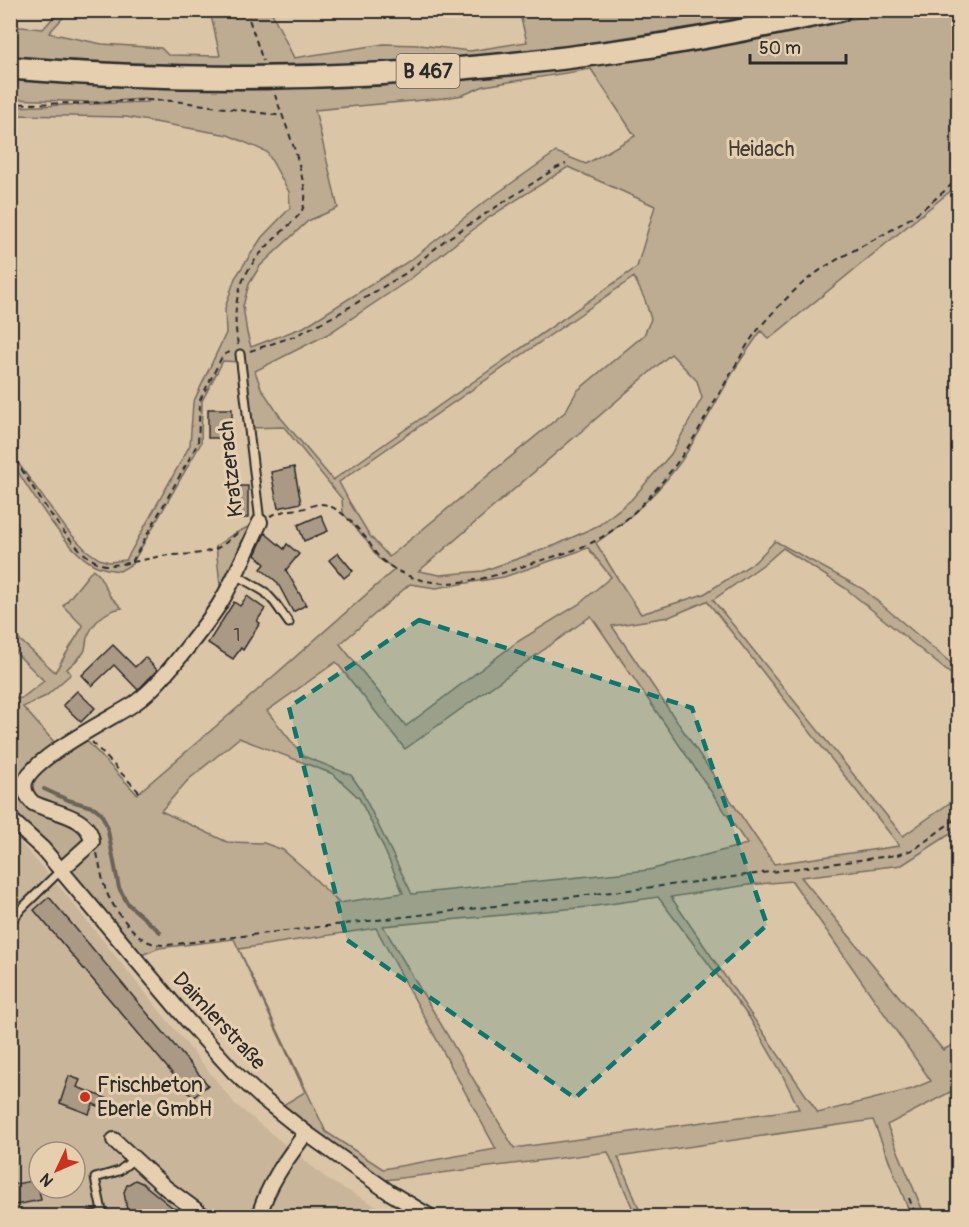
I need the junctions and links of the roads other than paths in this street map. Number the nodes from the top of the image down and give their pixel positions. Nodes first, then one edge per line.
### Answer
1 (840, 10) edge
2 (10, 68) edge
3 (239, 352) road end
4 (260, 522) joint
5 (235, 574) junction
6 (289, 623) dead end
7 (10, 819) edge
8 (61, 870) junction
9 (10, 923) edge
10 (306, 1133) junction
11 (114, 1140) dead end
12 (134, 1159) junction
13 (102, 1215) edge
14 (89, 1216) edge
15 (204, 1216) edge
16 (259, 1216) edge
17 (429, 1216) edge

1 - 2 main road, B 467
3 - 4 lane, Kratzerach
4 - 5 street, Kratzerach
5 - 6 lane
5 - 8 street, Kratzerach
7 - 8 street, Daimlerstraße
8 - 9 lane
8 - 10 street, Daimlerstraße
10 - 16 street
10 - 17 street, Daimlerstraße
11 - 12 street
12 - 13 lane
12 - 15 street
13 - 14 lane

